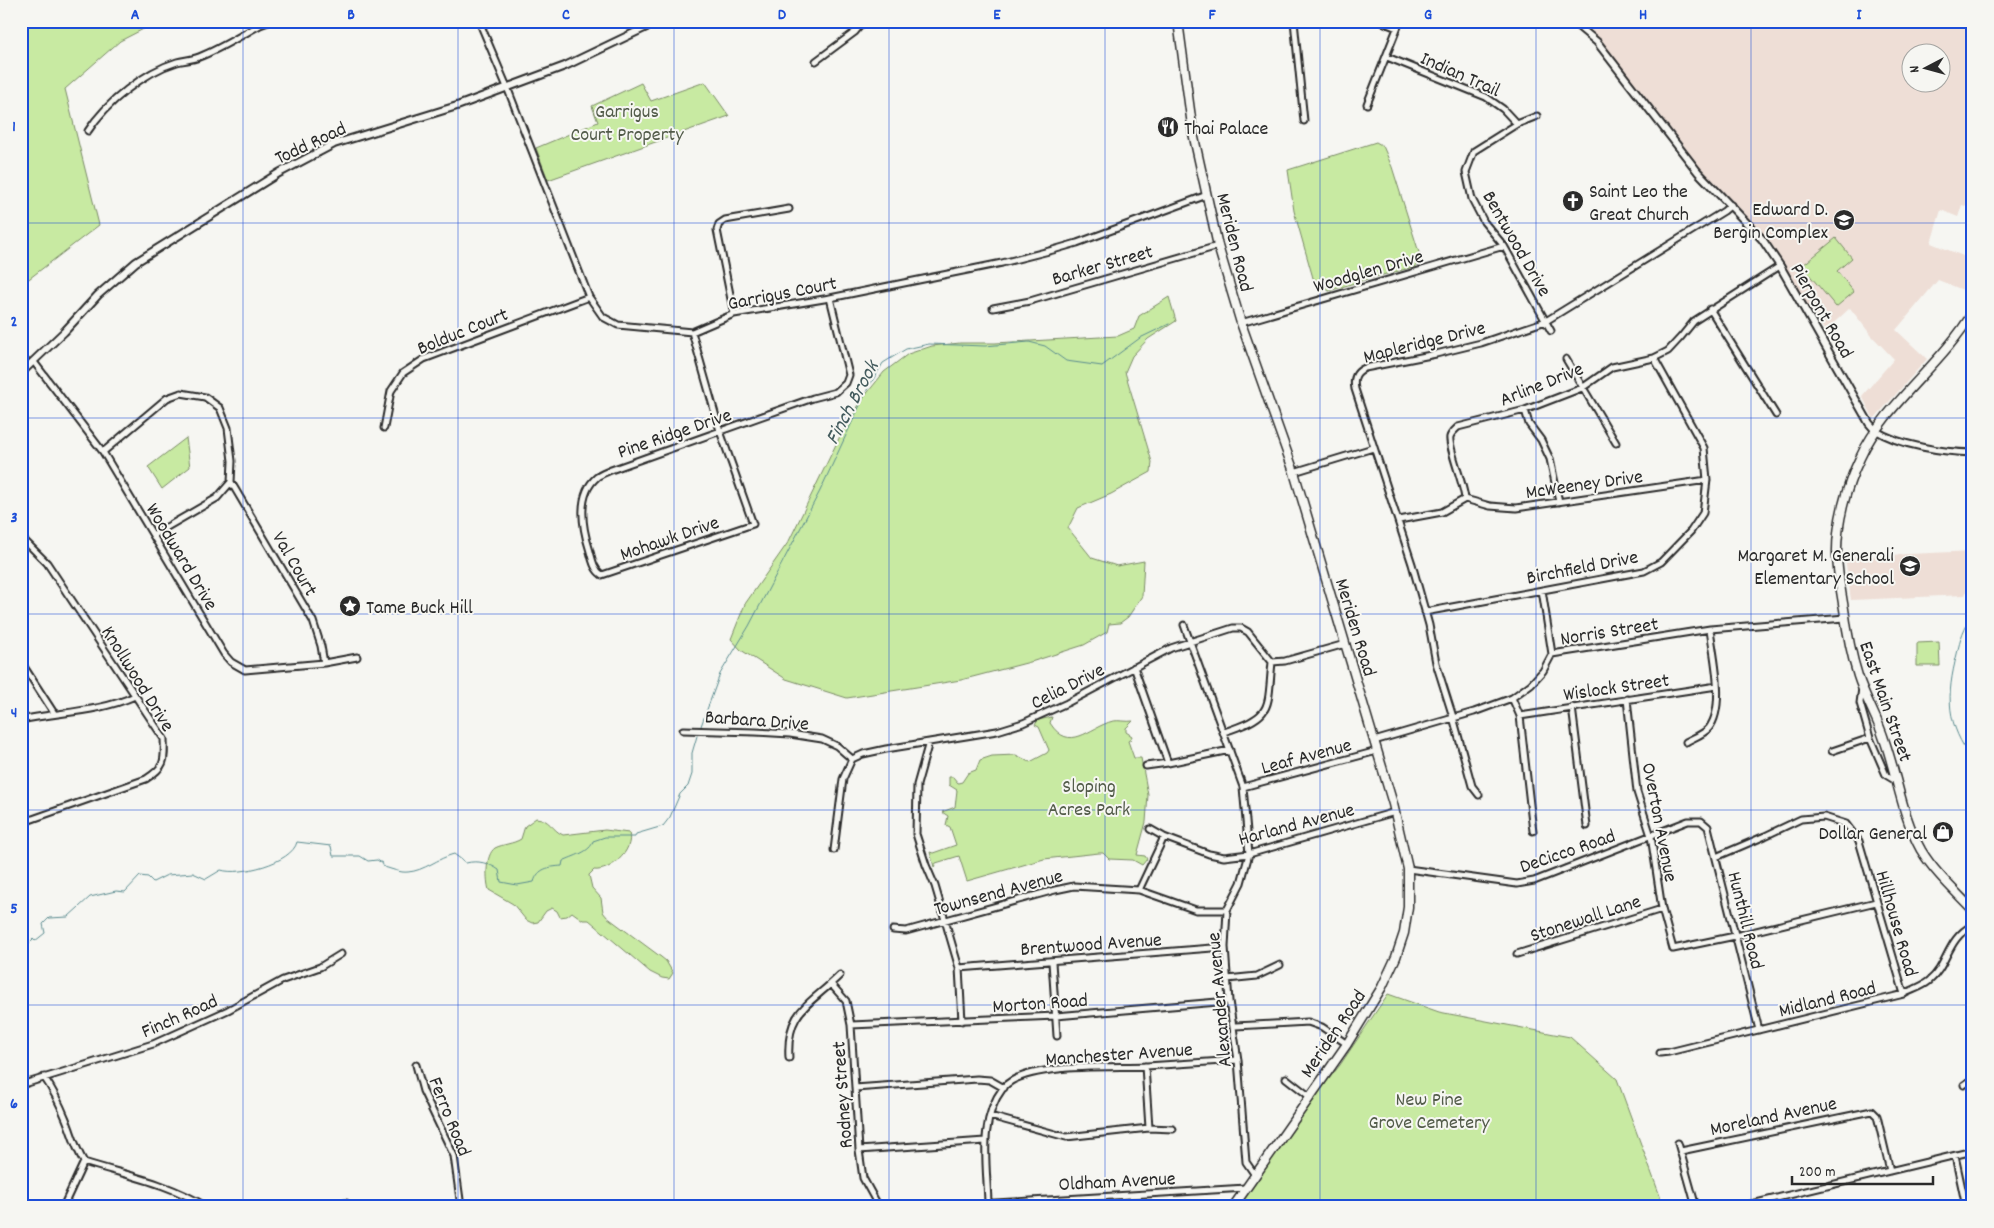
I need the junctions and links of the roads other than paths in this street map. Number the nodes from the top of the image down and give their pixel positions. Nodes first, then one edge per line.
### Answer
1 (271, 21) edge
2 (479, 21) edge
3 (659, 21) edge
4 (864, 21) edge
5 (1178, 21) edge
6 (1294, 21) edge
7 (1380, 21) edge
8 (1400, 21) edge
9 (1572, 21) edge
10 (1397, 28) junction
11 (1386, 57) junction
12 (816, 61) dead end
13 (507, 87) junction
14 (1367, 104) dead end
15 (1537, 116) dead end
16 (1304, 121) dead end
17 (1518, 124) junction
18 (88, 131) dead end
19 (1207, 195) junction
20 (1731, 205) junction
21 (789, 209) dead end
22 (1218, 246) junction
23 (1504, 246) junction
24 (1780, 266) junction
25 (589, 297) junction
26 (830, 298) junction
27 (993, 308) dead end
28 (1710, 309) junction
29 (1973, 312) edge
30 (734, 314) junction
31 (1546, 321) junction
32 (1241, 323) junction
33 (1551, 331) dead end
34 (692, 332) junction
35 (1654, 358) junction
36 (1566, 359) dead end
37 (34, 362) junction
38 (21, 372) edge
39 (1582, 388) junction
40 (1525, 410) junction
41 (1776, 415) dead end
42 (384, 428) dead end
43 (1875, 430) junction
44 (720, 431) junction
45 (1616, 443) dead end
46 (1373, 448) junction
47 (103, 452) junction
48 (1973, 453) edge
49 (1294, 472) junction
50 (1707, 480) junction
51 (231, 482) junction
52 (1465, 499) junction
53 (1559, 502) junction
54 (1399, 520) junction
55 (153, 535) junction
56 (21, 537) edge
57 (596, 571) joint
58 (1542, 590) junction
59 (1425, 612) junction
60 (1845, 618) junction
61 (1184, 625) dead end
62 (1710, 629) junction
63 (1190, 641) junction
64 (1345, 644) junction
65 (1552, 654) junction
66 (357, 656) dead end
67 (21, 662) edge
68 (1272, 662) junction
69 (324, 663) junction
70 (1134, 667) junction
71 (1718, 686) junction
72 (1862, 687) junction
73 (135, 696) junction
74 (1512, 698) junction
75 (1627, 699) junction
76 (1572, 707) junction
77 (54, 713) junction
78 (1520, 716) junction
79 (1454, 717) junction
80 (21, 720) edge
81 (683, 730) dead end
82 (1224, 732) junction
83 (1870, 738) junction
84 (1374, 741) junction
85 (929, 742) junction
86 (1686, 742) dead end
87 (1230, 750) junction
88 (1377, 751) junction
89 (1832, 751) dead end
90 (852, 759) junction
91 (1168, 763) junction
92 (1146, 766) dead end
93 (1896, 781) junction
94 (1243, 787) junction
95 (1479, 795) dead end
96 (1395, 812) junction
97 (1701, 821) joint
98 (24, 822) dead end
99 (1587, 826) dead end
100 (1150, 829) dead end
101 (1532, 831) dead end
102 (1651, 836) junction
103 (1164, 837) junction
104 (834, 850) dead end
105 (1249, 854) junction
106 (1716, 857) junction
107 (1408, 869) junction
108 (1139, 890) junction
109 (1876, 902) junction
110 (1662, 908) junction
111 (1227, 910) junction
112 (1973, 910) edge
113 (945, 922) junction
114 (1973, 925) edge
115 (893, 930) dead end
116 (1735, 936) junction
117 (1225, 948) junction
118 (341, 954) dead end
119 (1517, 954) dead end
120 (1052, 962) junction
121 (1280, 966) dead end
122 (959, 968) junction
123 (840, 975) dead end
124 (1228, 980) junction
125 (831, 984) junction
126 (1904, 994) junction
127 (1229, 1001) junction
128 (1056, 1016) junction
129 (962, 1022) junction
130 (851, 1025) junction
131 (1234, 1026) junction
132 (1759, 1030) junction
133 (1057, 1036) dead end
134 (1347, 1044) junction
135 (1660, 1052) dead end
136 (789, 1058) dead end
137 (1238, 1060) junction
138 (416, 1065) dead end
139 (1145, 1066) junction
140 (44, 1077) junction
141 (1286, 1078) dead end
142 (1973, 1079) edge
143 (21, 1085) edge
144 (1964, 1086) dead end
145 (855, 1088) junction
146 (1004, 1088) junction
147 (1309, 1096) junction
148 (990, 1116) junction
149 (1149, 1128) junction
150 (1173, 1129) dead end
151 (986, 1141) junction
152 (1678, 1143) dead end
153 (859, 1150) junction
154 (1681, 1151) junction
155 (1973, 1151) edge
156 (1955, 1156) junction
157 (84, 1162) junction
158 (1890, 1170) junction
159 (1254, 1175) junction
160 (1246, 1188) junction
161 (346, 1203) dead end
162 (988, 1203) junction
163 (63, 1207) edge
164 (207, 1207) edge
165 (331, 1207) edge
166 (461, 1207) edge
167 (879, 1207) edge
168 (930, 1207) edge
169 (1233, 1207) edge
170 (1696, 1207) edge
171 (1740, 1207) edge
172 (1966, 1207) edge

1 - 18 street
2 - 13 street, Garrigus Court
3 - 13 street, Todd Road
4 - 12 street
5 - 19 main road, Meriden Road
6 - 16 street
7 - 10 street
8 - 10 street
9 - 20 street, Pierpont Road
10 - 11 street
11 - 14 street
11 - 17 street, Indian Trail
13 - 25 street, Garrigus Court
13 - 37 street, Todd Road
15 - 17 street, Bentwood Drive
17 - 23 street, Bentwood Drive
19 - 22 main road, Meriden Road
19 - 26 street, Garrigus Court
20 - 24 street, Pierpont Road
20 - 31 street, Mapleridge Drive
21 - 30 street
22 - 27 street, Barker Street
22 - 32 main road, Meriden Road
23 - 31 street, Bentwood Drive
23 - 32 street, Woodglen Drive
24 - 28 street, Arline Drive
24 - 43 street, Pierpont Road
25 - 34 street, Garrigus Court
25 - 42 street, Bolduc Court
26 - 30 street, Garrigus Court
26 - 44 street, Pine Ridge Drive
28 - 35 street, Arline Drive
28 - 41 street
29 - 43 main road, East Main Street
30 - 34 street, Garrigus Court
31 - 33 street, Bentwood Drive
31 - 46 street, Mapleridge Drive
32 - 49 main road, Meriden Road
34 - 44 street
35 - 39 street, Arline Drive
35 - 50 street, Birchfield Drive
36 - 39 street
37 - 38 street, Todd Road
37 - 47 street, Woodward Drive
39 - 40 street, Arline Drive
39 - 45 street
40 - 52 street, Arline Drive
40 - 53 street
43 - 48 street
43 - 60 main road, East Main Street
44 - 57 street, Pine Ridge Drive
44 - 57 street, Mohawk Drive
46 - 49 street
46 - 54 street, Mapleridge Drive
47 - 51 street
47 - 55 street, Woodward Drive
49 - 64 main road, Meriden Road
50 - 53 street, McWeeney Drive
50 - 58 street, Birchfield Drive
51 - 55 street
51 - 69 street, Val Court
52 - 53 street, McWeeney Drive
52 - 54 street
54 - 59 street, Mapleridge Drive
55 - 69 street, Woodward Drive
56 - 73 street, Knollwood Drive
58 - 59 street, Birchfield Drive
58 - 65 street
59 - 79 street, Mapleridge Drive
60 - 62 street, Norris Street
60 - 72 main road, East Main Street
61 - 63 street, Alexander Avenue
62 - 65 street, Norris Street
62 - 71 street
63 - 68 street, Celia Drive
63 - 70 street, Celia Drive
63 - 82 street, Alexander Avenue
64 - 68 street
64 - 84 main road, Meriden Road
65 - 74 street, Norris Street
66 - 69 street, Woodward Drive
67 - 77 street
68 - 82 street
70 - 85 street, Celia Drive
70 - 91 street
71 - 75 street, Wislock Street
71 - 86 street
72 - 83 street
72 - 93 main road, East Main Street
73 - 77 street
73 - 98 street, Knollwood Drive
74 - 78 street
74 - 79 street, Norris Street
75 - 76 street, Wislock Street
75 - 102 street, Overton Avenue
76 - 78 street, Wislock Street
76 - 99 street
77 - 80 street
78 - 101 street
79 - 84 street, Norris Street
79 - 95 street, Mapleridge Drive
81 - 90 street, Barbara Drive
82 - 87 street, Alexander Avenue
83 - 89 street
83 - 93 street
84 - 88 main road, Meriden Road
85 - 90 street, Celia Drive
85 - 113 street
87 - 91 street
87 - 94 street, Alexander Avenue
88 - 94 street, Leaf Avenue
88 - 96 main road, Meriden Road
90 - 104 street
91 - 92 street
93 - 112 main road, East Main Street
94 - 105 street, Alexander Avenue
96 - 105 street, Harland Avenue
96 - 107 main road, Meriden Road
97 - 102 street, DeCicco Road
97 - 106 street, Hunthill Road
100 - 103 street, Harland Avenue
102 - 107 street, DeCicco Road
102 - 110 street, Overton Avenue
103 - 105 street, Harland Avenue
103 - 108 street
105 - 111 street, Alexander Avenue
106 - 109 street, Hillhouse Road
106 - 116 street, Hunthill Road
107 - 134 main road, Meriden Road
108 - 111 street, Townsend Avenue
108 - 113 street, Townsend Avenue
109 - 116 street
109 - 126 street, Hillhouse Road
110 - 116 street, Overton Avenue
110 - 119 street, Stonewall Lane
111 - 117 street, Alexander Avenue
113 - 115 street, Townsend Avenue
113 - 122 street
114 - 126 street, Midland Road
116 - 132 street, Hunthill Road
117 - 120 street, Brentwood Avenue
117 - 124 street, Alexander Avenue
118 - 140 street, Finch Road
120 - 122 street, Brentwood Avenue
120 - 128 street
121 - 124 street
122 - 129 street
123 - 125 street
124 - 127 street, Alexander Avenue
125 - 130 street, Rodney Street
125 - 136 street
126 - 132 street, Midland Road
127 - 128 street, Morton Road
127 - 131 street, Alexander Avenue
128 - 129 street, Morton Road
128 - 133 street
129 - 130 street, Morton Road
130 - 145 street, Rodney Street
131 - 134 street
131 - 137 street, Alexander Avenue
132 - 135 street, Midland Road
134 - 147 main road, Meriden Road
137 - 139 street, Manchester Avenue
137 - 159 street, Alexander Avenue
138 - 166 street, Ferro Road
139 - 146 street, Manchester Avenue
139 - 149 street
140 - 143 street, Finch Road
140 - 157 street
141 - 147 street
142 - 144 street
145 - 146 street
145 - 153 street, Rodney Street
146 - 148 street
147 - 159 main road, Meriden Road
148 - 149 street
148 - 151 street
149 - 150 street
151 - 153 street
151 - 162 street
152 - 154 street
153 - 167 street, Rodney Street
154 - 158 street, Moreland Avenue
154 - 170 street
155 - 156 street
156 - 158 street
156 - 172 street
157 - 163 street
157 - 164 street
158 - 171 street
159 - 160 main road, Meriden Road
160 - 162 street, Oldham Avenue
160 - 169 main road, Meriden Road
161 - 165 street
162 - 168 street, Oldham Avenue

